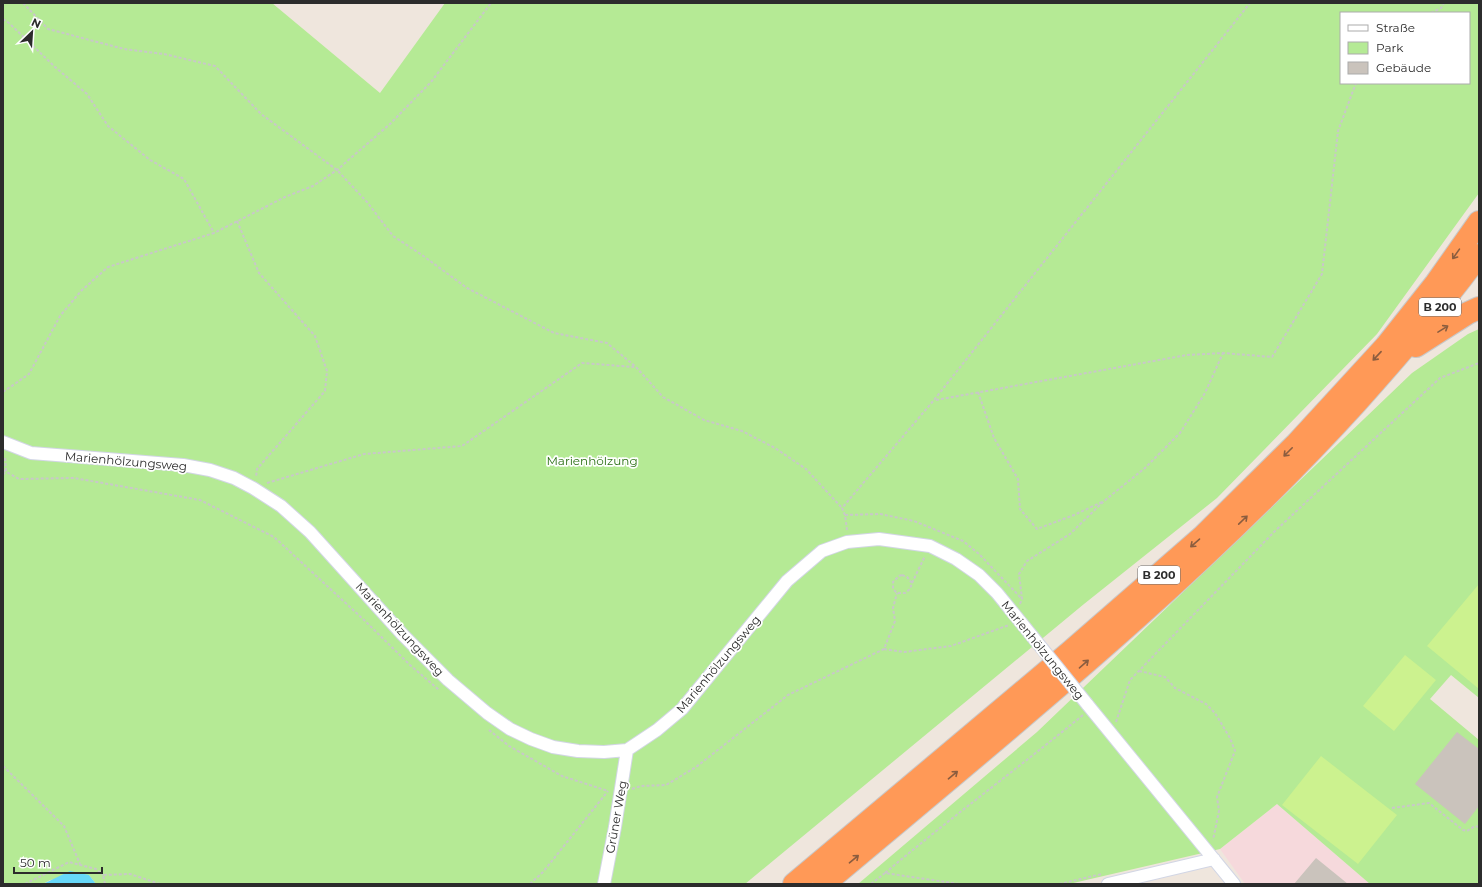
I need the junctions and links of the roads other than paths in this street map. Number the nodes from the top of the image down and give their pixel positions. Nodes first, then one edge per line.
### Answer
1 (1479, 222) edge
2 (1479, 255) edge
3 (1479, 308) edge
4 (1398, 357) junction
5 (4, 443) edge
6 (627, 750) junction
7 (1214, 859) junction
8 (604, 884) edge
9 (794, 884) edge
10 (824, 884) edge
11 (1108, 884) edge
12 (1234, 884) edge

1 -> 9 highway, B 200
2 - 4 highway, B 200
4 -> 3 highway
10 -> 4 highway, B 200
5 - 6 street, Marienhölzungsweg
6 - 7 street, Marienhölzungsweg, bridge
6 - 8 street, Grüner Weg
7 - 11 street
7 - 12 street, Marienhölzungsweg

